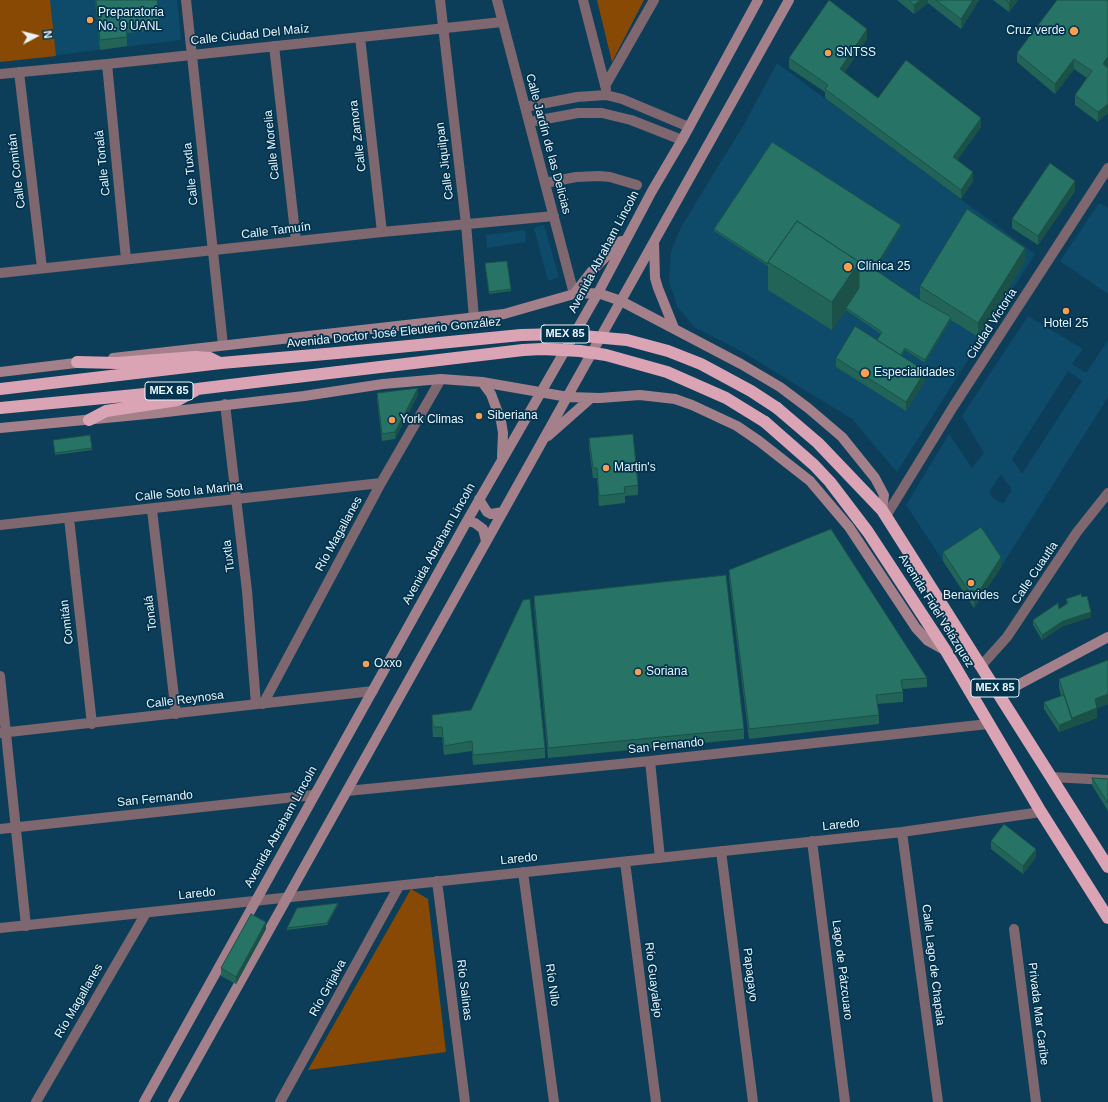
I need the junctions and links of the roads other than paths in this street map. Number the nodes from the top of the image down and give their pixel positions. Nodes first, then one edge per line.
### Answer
1 (186, 0) edge
2 (440, 0) edge
3 (497, 0) edge
4 (583, 0) edge
5 (654, 0) edge
6 (758, 0) edge
7 (789, 0) edge
8 (502, 22) junction
9 (443, 29) junction
10 (360, 36) junction
11 (274, 46) junction
12 (191, 54) junction
13 (107, 64) junction
14 (19, 72) junction
15 (0, 74) edge
16 (606, 91) junction
17 (577, 97) junction
18 (638, 106) junction
19 (525, 107) junction
20 (578, 113) junction
21 (631, 120) junction
22 (529, 122) junction
23 (689, 127) junction
24 (682, 140) junction
25 (1108, 168) edge
26 (545, 184) junction
27 (636, 185) dead end
28 (554, 216) junction
29 (466, 224) junction
30 (382, 232) junction
31 (629, 232) junction
32 (296, 241) junction
33 (654, 243) junction
34 (213, 251) junction
35 (126, 260) junction
36 (42, 268) junction
37 (0, 273) edge
38 (598, 293) junction
39 (574, 294) junction
40 (621, 301) junction
41 (474, 318) junction
42 (674, 328) junction
43 (223, 345) junction
44 (77, 362) junction
45 (221, 363) junction
46 (0, 372) edge
47 (441, 379) junction
48 (482, 382) junction
49 (0, 389) edge
50 (197, 389) junction
51 (540, 392) junction
52 (568, 397) junction
53 (591, 398) junction
54 (225, 404) junction
55 (0, 408) edge
56 (777, 408) joint
57 (89, 420) junction
58 (0, 428) edge
59 (542, 441) junction
60 (501, 463) junction
61 (381, 483) junction
62 (1108, 493) edge
63 (235, 500) junction
64 (479, 500) junction
65 (152, 510) junction
66 (503, 512) junction
67 (884, 513) junction
68 (69, 518) junction
69 (467, 521) junction
70 (0, 525) edge
71 (486, 541) junction
72 (1108, 637) edge
73 (946, 651) junction
74 (981, 666) junction
75 (0, 676) edge
76 (373, 691) junction
77 (999, 695) junction
78 (260, 704) junction
79 (176, 714) junction
80 (92, 724) junction
81 (988, 724) junction
82 (3, 733) edge
83 (650, 761) junction
84 (1051, 777) junction
85 (1108, 780) edge
86 (347, 791) junction
87 (313, 795) junction
88 (1041, 812) junction
89 (16, 827) junction
90 (0, 829) edge
91 (902, 832) junction
92 (812, 841) junction
93 (721, 851) junction
94 (660, 858) junction
95 (625, 862) junction
96 (1108, 867) edge
97 (523, 872) junction
98 (437, 882) junction
99 (399, 886) junction
100 (288, 898) junction
101 (256, 901) junction
102 (146, 913) junction
103 (1108, 918) edge
104 (26, 926) junction
105 (0, 928) edge
106 (1014, 929) dead end
107 (36, 1102) edge
108 (144, 1102) edge
109 (174, 1102) edge
110 (280, 1102) edge
111 (465, 1102) edge
112 (554, 1102) edge
113 (656, 1102) edge
114 (753, 1102) edge
115 (845, 1102) edge
116 (938, 1102) edge
117 (1036, 1102) edge

1 - 12 street, Calle Tuxtla
2 - 9 street, Calle Jiquilpan
3 - 8 street, Calle Jardín de las Delicias
4 - 16 street
5 - 16 street
6 - 23 main road, Avenida Abraham Lincoln
7 - 33 main road
8 - 9 street, Calle Ciudad Del Maíz
8 - 19 street, Calle Jardín de las Delicias
9 - 10 street, Calle Ciudad Del Maíz
9 - 29 street, Calle Jiquilpan
10 - 11 street, Calle Ciudad Del Maíz
10 - 30 street, Calle Zamora
11 - 12 street, Calle Ciudad Del Maíz
11 - 32 street, Calle Morelia
12 - 13 street, Calle Ciudad Del Maíz
12 - 34 street, Calle Tuxtla
13 - 14 street, Calle Ciudad Del Maíz
13 - 35 street, Calle Tonalá
14 - 15 street, Calle Ciudad Del Maíz
14 - 36 street, Calle Comitán
16 - 17 street
16 - 18 street
17 - 19 street
17 - 20 street
18 - 21 street
18 - 23 street
19 - 22 street, Calle Jardín de las Delicias
20 - 21 street
20 - 22 street
21 - 24 street
22 - 26 street, Calle Jardín de las Delicias
23 - 24 main road, Avenida Abraham Lincoln
24 - 31 main road, Avenida Abraham Lincoln
25 - 67 street, Ciudad Victoria
26 - 27 street
26 - 28 street, Calle Jardín de las Delicias
28 - 29 street, Calle Tamuín
28 - 39 street, Calle Jardín de las Delicias
29 - 30 street, Calle Tamuín
29 - 41 street, Calle Jiquilpan
30 - 32 street, Calle Tamuín
31 - 38 main road, Avenida Abraham Lincoln
31 - 39 main road
32 - 34 street, Calle Tamuín
33 - 40 main road
33 - 42 main road
34 - 35 street, Calle Tamuín
34 - 43 street, Calle Tuxtla
35 - 36 street, Calle Tamuín
36 - 37 street, Calle Tamuín
38 - 39 main road
38 - 40 main road
38 - 51 main road, Avenida Abraham Lincoln
39 - 41 main road
40 - 42 main road
40 - 52 main road
41 - 43 main road
42 - 67 main road
43 - 44 main road
44 - 45 highway
44 - 46 main road
45 - 49 highway, Avenida Doctor José Eleuterio González / MEX 85
45 - 56 highway, Avenida Doctor José Eleuterio González / MEX 85, bridge
47 - 48 main road
47 - 54 main road
47 - 61 street, Río Magallanes
48 - 51 main road
48 - 60 main road
50 - 55 highway, MEX 85
50 - 57 highway
50 - 73 highway, Avenida Fidel Velázquez / MEX 85, bridge
51 - 52 main road
51 - 60 main road, Avenida Abraham Lincoln
52 - 53 main road
52 - 59 main road
53 - 59 main road
53 - 73 main road
54 - 57 main road
54 - 63 street, Tuxtla
56 - 67 highway, Avenida Fidel Velázquez / MEX 85
57 - 58 main road
59 - 66 main road
60 - 64 main road, Avenida Abraham Lincoln
61 - 63 street, Calle Soto la Marina
61 - 78 street, Río Magallanes
62 - 74 street, Calle Cuautla
63 - 65 street, Calle Soto la Marina
63 - 78 street, Tuxtla
64 - 66 main road
64 - 69 main road, Avenida Abraham Lincoln
65 - 68 street, Calle Soto la Marina
65 - 79 street, Tonalá
66 - 71 main road
67 - 74 highway, Avenida Fidel Velázquez / MEX 85
68 - 70 street, Calle Soto la Marina
68 - 80 street, Comitán
69 - 71 main road
69 - 76 main road, Avenida Abraham Lincoln
71 - 86 main road
72 - 77 main road
73 - 81 highway, Avenida Fidel Velázquez / MEX 85
74 - 77 highway, Avenida Fidel Velázquez / MEX 85
75 - 82 street
76 - 78 street, Calle Reynosa
76 - 87 main road, Avenida Abraham Lincoln
77 - 84 highway, Avenida Fidel Velázquez / MEX 85
78 - 79 street, Calle Reynosa
79 - 80 street, Calle Reynosa
80 - 82 street, Calle Reynosa
81 - 83 street, San Fernando
81 - 88 highway, Avenida Fidel Velázquez / MEX 85
82 - 89 street
83 - 86 street, San Fernando
83 - 94 street
84 - 85 street
84 - 96 highway, Avenida Fidel Velázquez / MEX 85
86 - 100 main road
87 - 89 street, San Fernando
87 - 101 main road, Avenida Abraham Lincoln
88 - 91 street, Laredo
88 - 103 highway, Avenida Fidel Velázquez / MEX 85
89 - 90 street, San Fernando
89 - 104 street
91 - 92 street, Laredo
91 - 116 street, Calle Lago de Chapala
92 - 93 street, Laredo
92 - 115 street, Lago de Pátzcuaro
93 - 94 street, Laredo
93 - 114 street, Papagayo
94 - 95 street, Laredo
95 - 97 street, Laredo
95 - 113 street, Río Guayalejo
97 - 98 street, Laredo
97 - 112 street, Río Nilo
98 - 99 street, Laredo
98 - 111 street, Río Salinas
99 - 100 street, Laredo
99 - 110 street, Río Grijalva
100 - 101 street, Laredo
100 - 109 main road
101 - 102 street, Laredo
101 - 108 main road, Avenida Abraham Lincoln
102 - 104 street, Laredo
102 - 107 street, Río Magallanes
104 - 105 street, Laredo
106 - 117 street, Privada Mar Caribe

